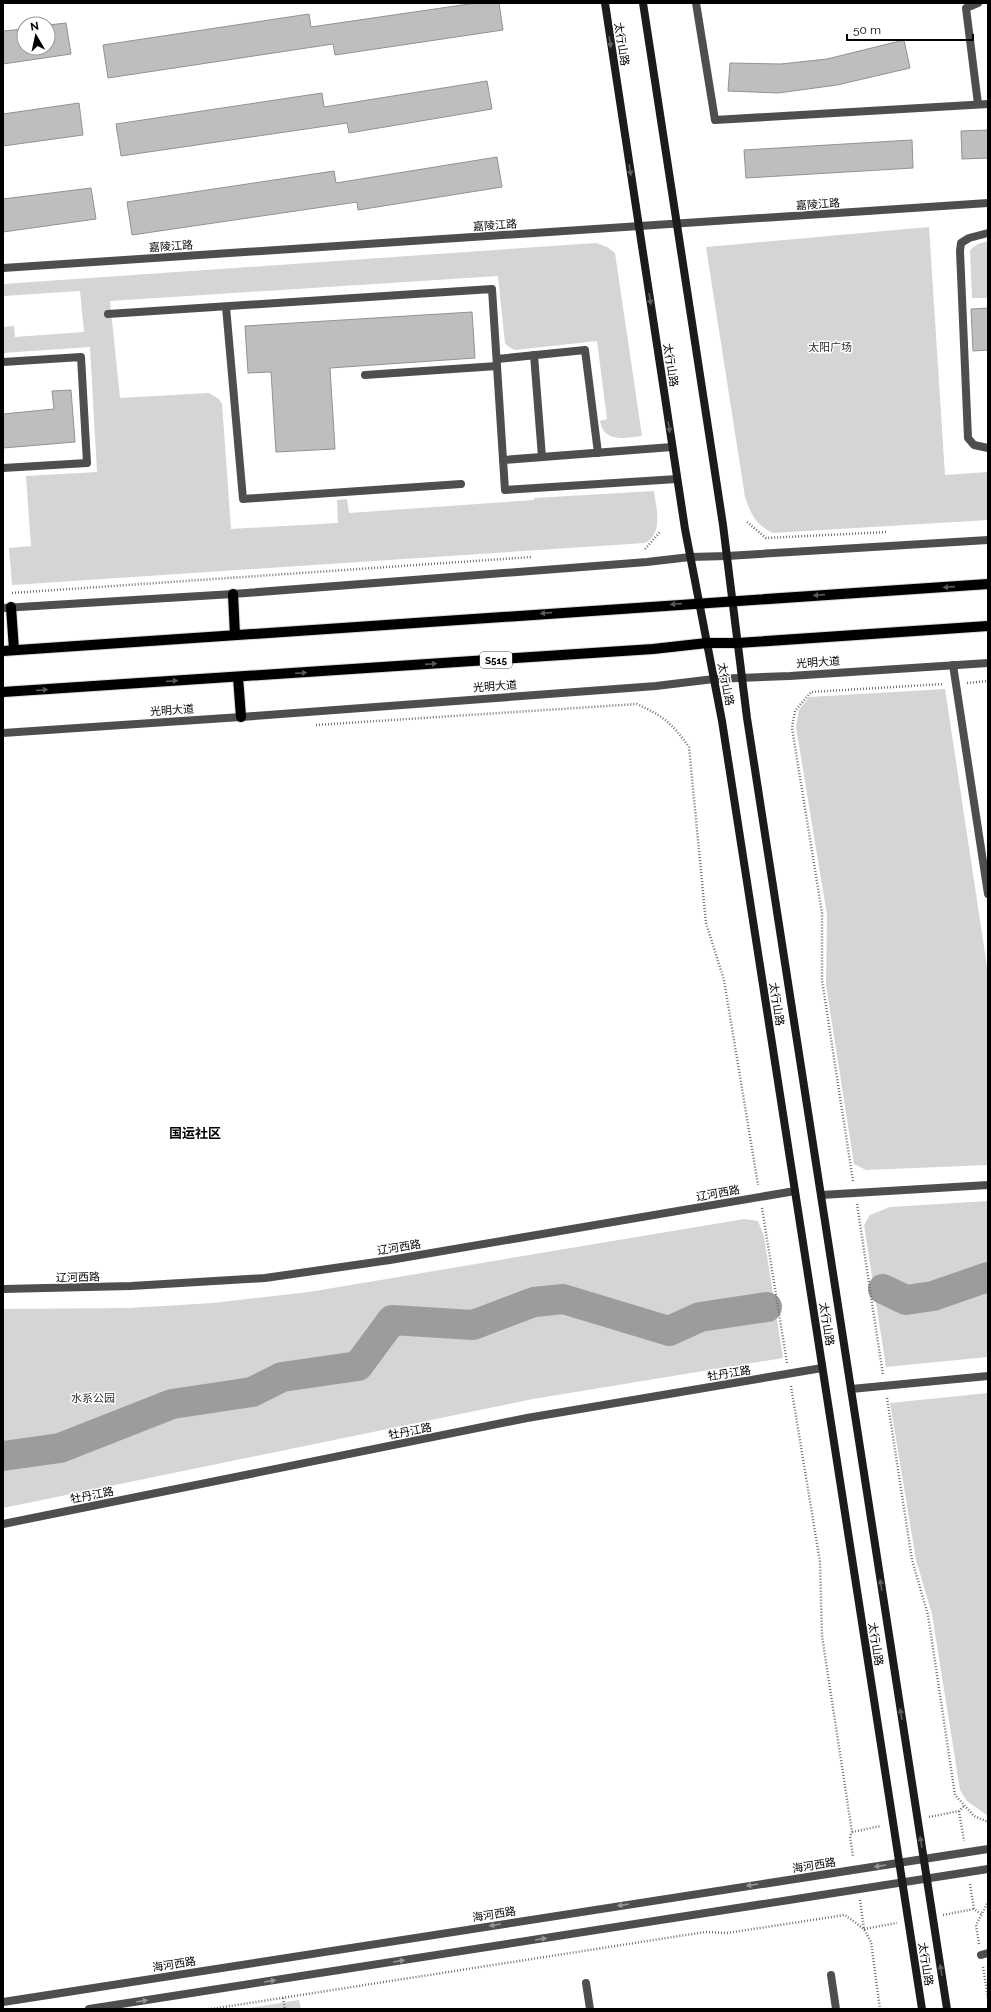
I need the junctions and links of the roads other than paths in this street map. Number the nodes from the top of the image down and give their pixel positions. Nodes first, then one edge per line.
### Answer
1 (605, 3) edge
2 (643, 3) edge
3 (696, 3) edge
4 (978, 3) edge
5 (978, 104) junction
6 (988, 104) edge
7 (988, 204) edge
8 (677, 225) junction
9 (639, 227) junction
10 (988, 233) edge
11 (3, 268) edge
12 (226, 307) junction
13 (108, 314) dead end
14 (534, 355) junction
15 (3, 362) edge
16 (497, 362) junction
17 (366, 375) dead end
18 (672, 447) junction
19 (988, 448) edge
20 (598, 453) junction
21 (542, 457) junction
22 (503, 460) junction
23 (3, 468) edge
24 (677, 480) junction
25 (461, 484) dead end
26 (988, 540) edge
27 (727, 556) junction
28 (690, 557) junction
29 (988, 584) edge
30 (233, 594) junction
31 (733, 600) junction
32 (699, 602) junction
33 (7, 608) edge
34 (988, 626) edge
35 (235, 635) junction
36 (707, 643) junction
37 (738, 643) junction
38 (14, 650) junction
39 (3, 651) edge
40 (988, 663) edge
41 (953, 665) junction
42 (238, 677) junction
43 (714, 679) junction
44 (742, 679) junction
45 (3, 692) edge
46 (242, 718) junction
47 (3, 733) edge
48 (988, 894) edge
49 (988, 1185) edge
50 (795, 1190) junction
51 (821, 1195) junction
52 (3, 1289) edge
53 (822, 1368) junction
54 (988, 1376) edge
55 (851, 1389) junction
56 (3, 1524) edge
57 (988, 1849) edge
58 (924, 1859) junction
59 (899, 1863) junction
60 (988, 1869) edge
61 (927, 1879) junction
62 (902, 1882) junction
63 (831, 1975) dead end
64 (586, 1983) dead end
65 (3, 2002) edge
66 (89, 2009) edge
67 (590, 2009) edge
68 (836, 2009) edge
69 (922, 2009) edge
70 (947, 2009) edge

1 -> 9 main road, 太行山路
2 - 8 main road, 太行山路
3 - 5 street
4 - 5 street
5 - 6 street
7 - 8 street, 嘉陵江路
8 - 9 street, 嘉陵江路
8 - 27 main road, 太行山路
9 - 11 street, 嘉陵江路
9 -> 18 main road, 太行山路
10 - 19 street
12 - 13 street
12 - 16 street
12 - 25 street
14 - 16 street
14 - 20 street
14 - 21 street
15 - 23 street
16 - 17 street
16 - 22 street
18 - 20 street
18 - 24 main road, 太行山路
20 - 21 street
21 - 22 street
22 - 24 street
24 - 28 main road, 太行山路
26 - 27 street
27 - 28 street
27 - 31 main road, 太行山路
28 - 30 street
28 - 32 main road, 太行山路
29 -> 31 main road
30 - 33 street
30 - 35 main road
31 - 32 main road
31 - 37 main road, 太行山路
32 -> 35 main road
32 - 36 main road, 太行山路
33 - 38 main road
34 - 37 main road, S515
35 - 38 main road
36 - 37 main road, S515
42 -> 36 main road, S515
36 - 43 main road, 太行山路
37 - 44 main road, 太行山路
38 - 39 main road
40 - 41 street, 光明大道
41 - 44 street, 光明大道
41 - 48 street
45 -> 42 main road, S515
42 - 46 main road
43 - 44 street, 光明大道
43 - 46 street, 光明大道
43 - 50 main road, 太行山路
44 - 51 main road, 太行山路
46 - 47 street, 光明大道
49 - 51 street
50 - 52 street, 辽河西路
50 - 53 main road, 太行山路
51 - 55 main road, 太行山路
53 - 56 street, 牡丹江路
53 - 59 main road, 太行山路
54 - 55 street
58 -> 55 main road, 太行山路
57 - 58 street, 海河西路
58 - 59 street, 海河西路
58 - 61 main road, 太行山路
59 - 62 main road, 太行山路
59 -> 65 street, 海河西路
60 - 61 street
61 - 62 street
70 -> 61 main road, 太行山路
66 -> 62 street
62 - 69 main road, 太行山路
63 - 68 street
64 - 67 street

